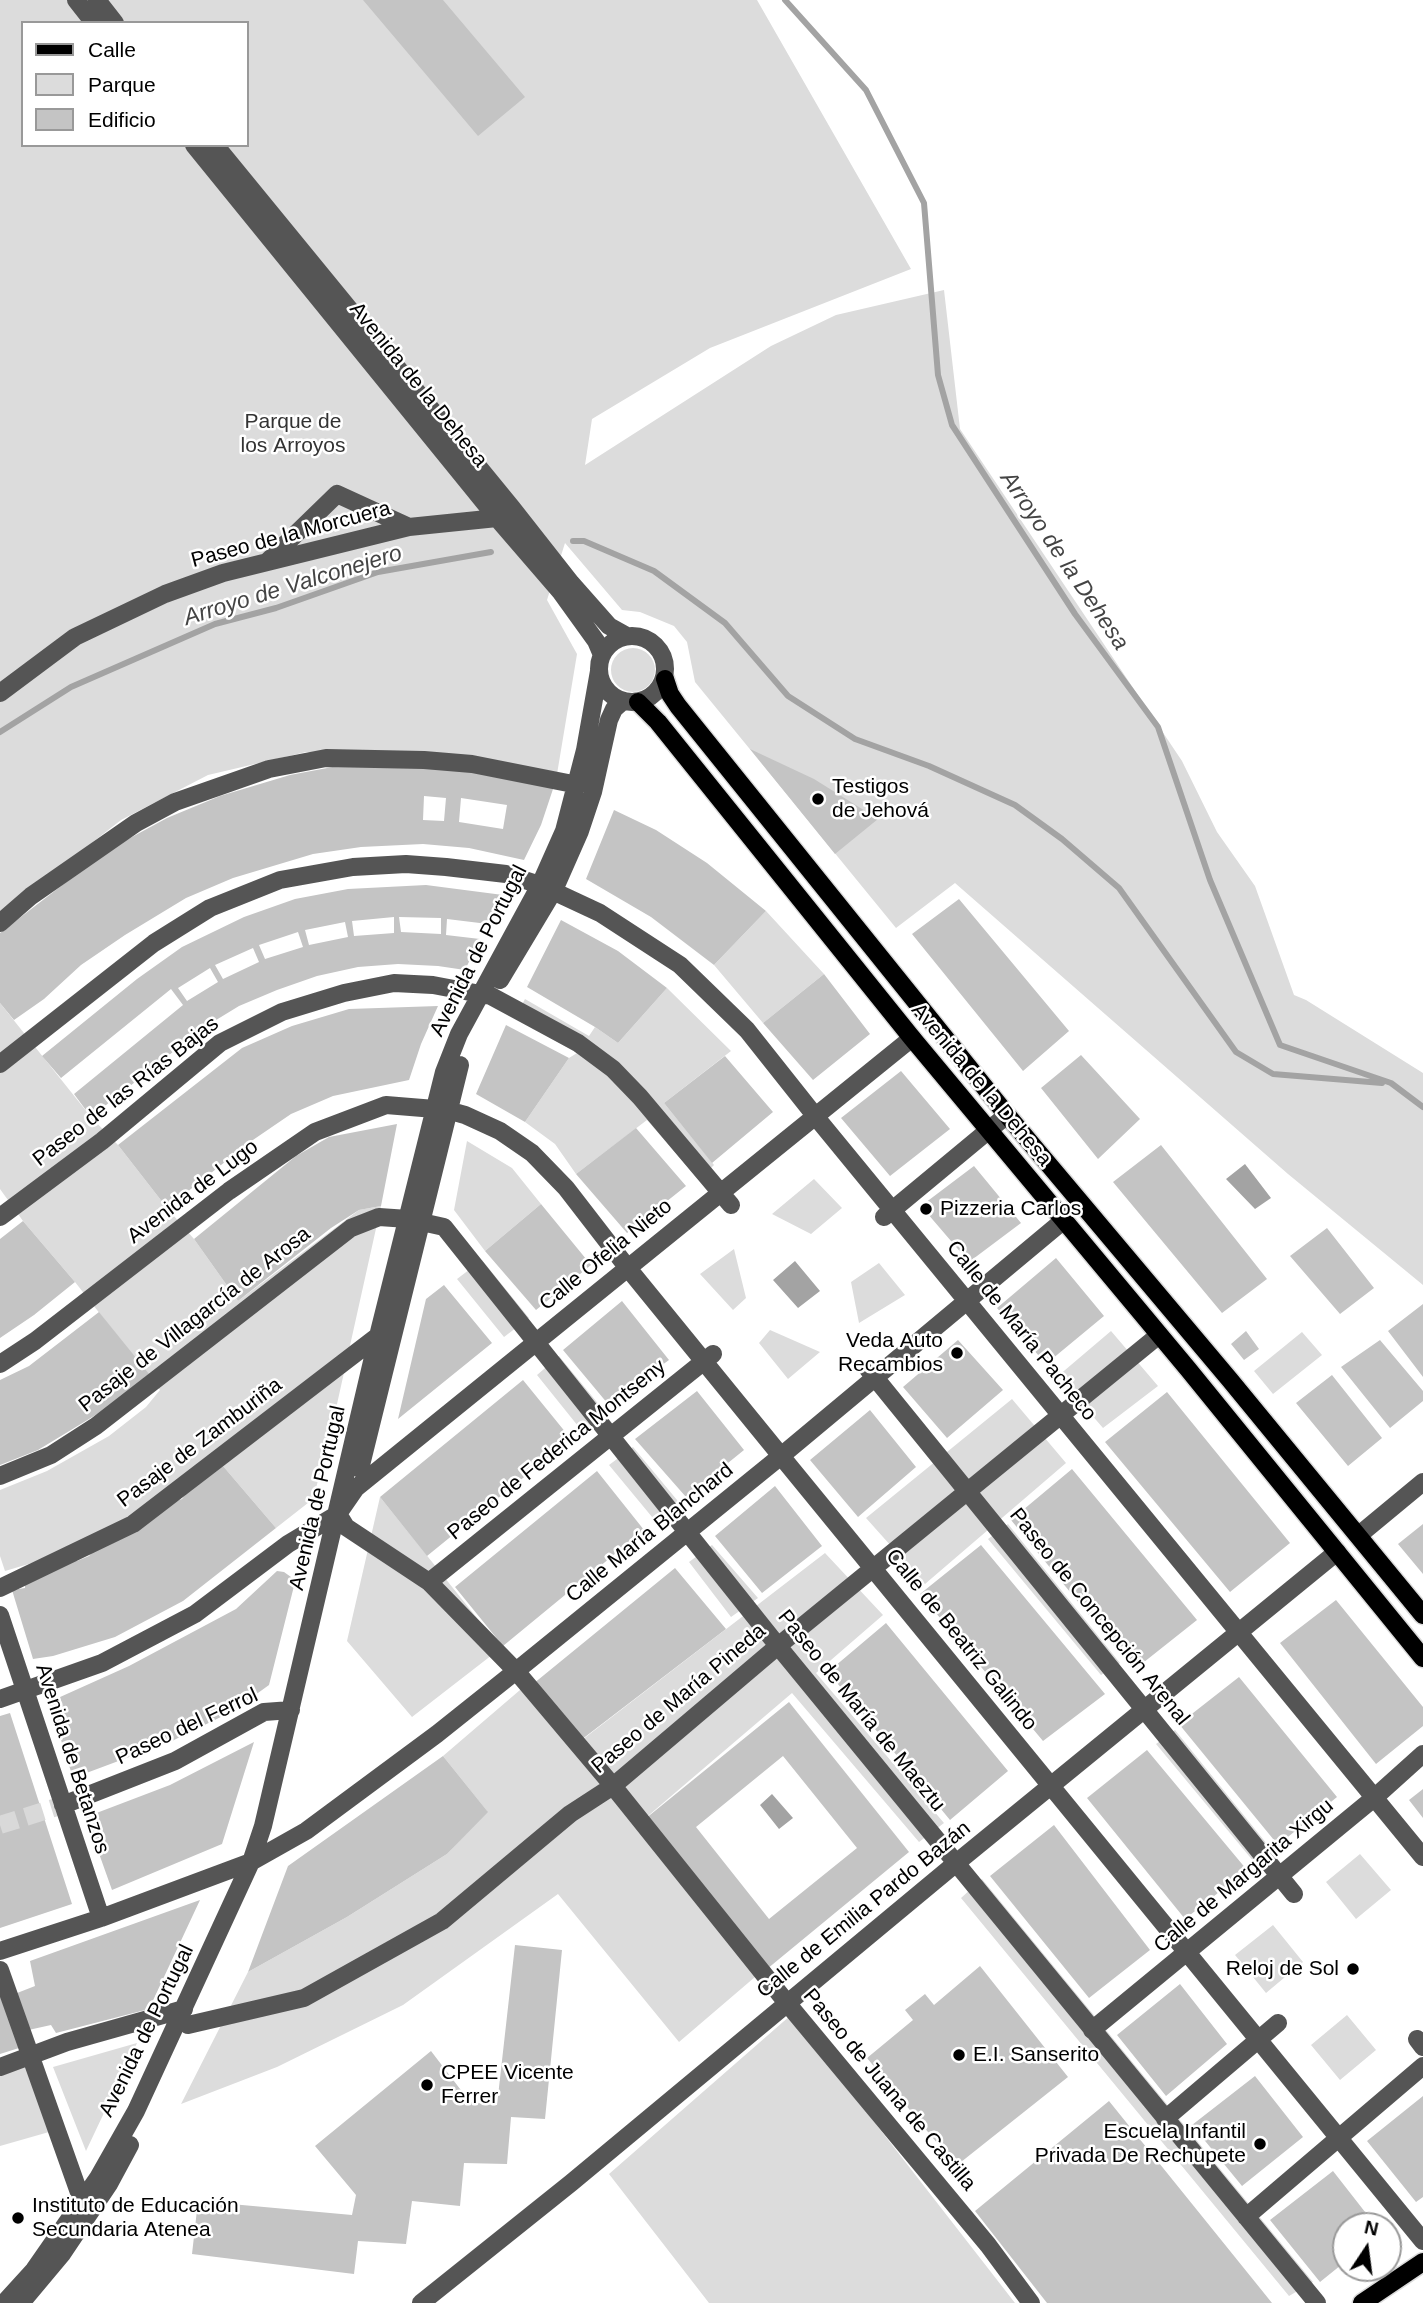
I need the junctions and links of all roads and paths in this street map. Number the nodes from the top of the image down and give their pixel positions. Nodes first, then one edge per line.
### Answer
1 (76, 0) edge
2 (97, 0) edge
3 (92, 21) edge
4 (113, 21) edge
5 (196, 147) edge
6 (217, 147) edge
7 (497, 518) junction
8 (409, 527) junction
9 (268, 562) junction
10 (628, 636) junction
11 (601, 663) junction
12 (664, 679) junction
13 (0, 693) edge
14 (630, 701) junction
15 (578, 785) junction
16 (547, 887) junction
17 (0, 923) edge
18 (486, 994) junction
19 (912, 1038) junction
20 (0, 1064) edge
21 (441, 1109) junction
22 (814, 1115) junction
23 (1007, 1115) junction
24 (989, 1130) junction
25 (725, 1198) junction
26 (888, 1213) junction
27 (0, 1217) edge
28 (414, 1220) junction
29 (1064, 1220) junction
30 (627, 1267) junction
31 (967, 1301) junction
32 (1159, 1335) junction
33 (378, 1336) junction
34 (536, 1342) junction
35 (708, 1358) junction
36 (0, 1364) edge
37 (871, 1373) junction
38 (1061, 1415) junction
39 (611, 1436) junction
40 (780, 1456) junction
41 (0, 1476) edge
42 (1423, 1482) edge
43 (356, 1488) junction
44 (967, 1490) junction
45 (342, 1521) junction
46 (688, 1533) junction
47 (1359, 1535) junction
48 (1337, 1552) junction
49 (873, 1569) junction
50 (429, 1582) junction
51 (0, 1588) edge
52 (0, 1615) edge
53 (1423, 1615) edge
54 (1238, 1634) junction
55 (778, 1646) junction
56 (1423, 1658) edge
57 (516, 1671) junction
58 (25, 1690) junction
59 (0, 1699) edge
60 (1144, 1709) junction
61 (291, 1710) junction
62 (1423, 1755) edge
63 (613, 1786) junction
64 (1052, 1786) junction
65 (1374, 1798) junction
66 (64, 1805) junction
67 (1423, 1857) edge
68 (258, 1858) junction
69 (955, 1864) junction
70 (1279, 1875) junction
71 (1294, 1894) dead end
72 (101, 1918) junction
73 (0, 1951) edge
74 (1186, 1952) junction
75 (0, 1970) edge
76 (787, 2003) junction
77 (186, 2017) junction
78 (1278, 2023) dead end
79 (1091, 2030) junction
80 (1258, 2040) junction
81 (30, 2056) junction
82 (1423, 2066) edge
83 (0, 2067) edge
84 (1165, 2119) junction
85 (1338, 2138) junction
86 (82, 2201) junction
87 (1246, 2217) junction
88 (1423, 2241) edge
89 (1423, 2262) edge
90 (28, 2299) edge
91 (4, 2303) edge
92 (421, 2303) edge
93 (1031, 2303) edge
94 (1317, 2303) edge
95 (1362, 2303) edge

1 - 3 street
2 - 4 street
5 - 7 street, Avenida de la Dehesa
6 - 10 street, Avenida de la Dehesa
7 - 8 street, Paseo de la Morcuera
7 - 11 street, Avenida de la Dehesa
8 - 9 street, Paseo de la Morcuera
8 - 9 street
9 - 13 street, Paseo de la Morcuera
10 - 11 street
10 - 12 street, Avenida de la Dehesa
11 - 14 street, Avenida de la Dehesa
11 - 15 street, Avenida de Portugal
12 - 14 street
12 - 23 main road, Avenida de la Dehesa
14 - 16 street, Avenida de Portugal
14 - 19 main road, Avenida de la Dehesa
15 - 16 street, Avenida de Portugal
15 - 17 street
16 - 18 street, Avenida de Portugal
16 - 20 street, Calle de María Pacheco
16 - 22 street, Calle de María Pacheco
18 - 21 street, Avenida de Portugal
18 - 25 street, Paseo de las Rías Bajas
18 - 27 street, Paseo de las Rías Bajas
19 - 22 street, Calle Ofelia Nieto
19 - 24 main road, Avenida de la Dehesa
21 - 28 street, Avenida de Portugal
21 - 30 street, Calle de Beatriz Galindo
21 - 36 street, Avenida de Lugo
22 - 25 street, Calle Ofelia Nieto
22 - 26 street, Calle de María Pacheco
23 - 24 street
23 - 47 main road, Avenida de la Dehesa
24 - 26 street
24 - 29 main road, Avenida de la Dehesa
25 - 30 street, Calle Ofelia Nieto
26 - 31 street, Calle de María Pacheco
28 - 33 street, Avenida de Portugal
28 - 34 street, Paseo de María de Maeztu
28 - 41 street, Pasaje de Villagarcía de Arosa
28 - 43 street, Avenida de Portugal
29 - 31 street, Calle María Blanchard
29 - 32 main road, Avenida de la Dehesa
30 - 34 street, Calle Ofelia Nieto
30 - 35 street, Calle de Beatriz Galindo
31 - 37 street, Calle María Blanchard
31 - 38 street, Calle de María Pacheco
32 - 38 street, Paseo de María Pineda
32 - 48 main road, Avenida de la Dehesa
33 - 45 street, Avenida de Portugal
33 - 51 street, Pasaje de Zamburiña
34 - 39 street, Paseo de María de Maeztu
34 - 43 street, Calle Ofelia Nieto
35 - 39 street, Paseo de Federica Montseny
35 - 40 street, Calle de Beatriz Galindo
37 - 40 street, Calle María Blanchard
37 - 44 street, Paseo de Concepción Arenal
38 - 44 street, Paseo de María Pineda
38 - 54 street, Calle de María Pacheco
39 - 46 street, Paseo de María de Maeztu
39 - 50 street, Paseo de Federica Montseny
40 - 46 street, Calle María Blanchard
40 - 49 street, Calle de Beatriz Galindo
42 - 47 street
43 - 45 street, Calle Ofelia Nieto
44 - 49 street, Paseo de María Pineda
44 - 60 street, Paseo de Concepción Arenal
45 - 50 street, Paseo de Juana de Castilla
45 - 58 street
45 - 61 street, Avenida de Portugal
45 - 68 street, Avenida de Portugal
46 - 55 street, Paseo de María de Maeztu
46 - 57 street, Calle María Blanchard
47 - 53 main road, Avenida de la Dehesa
48 - 54 street, Calle de Emilia Pardo Bazán
48 - 56 main road, Avenida de la Dehesa
49 - 55 street, Paseo de María Pineda
49 - 64 street, Calle de Beatriz Galindo
50 - 57 street, Paseo de Juana de Castilla
52 - 58 street, Avenida de Betanzos
54 - 60 street, Calle de Emilia Pardo Bazán
54 - 65 street, Calle de María Pacheco
55 - 63 street, Paseo de María Pineda
55 - 69 street, Paseo de María de Maeztu
57 - 63 street, Paseo de Juana de Castilla
57 - 68 street, Calle María Blanchard
58 - 59 street
58 - 66 street, Avenida de Betanzos
60 - 64 street, Calle de Emilia Pardo Bazán
60 - 70 street, Paseo de Concepción Arenal
61 - 66 street, Paseo del Ferrol
61 - 68 street, Avenida de Portugal
62 - 65 street, Calle de Margarita Xirgu
63 - 76 street, Paseo de Juana de Castilla
63 - 77 street, Paseo de María Pineda
64 - 69 street, Calle de Emilia Pardo Bazán
64 - 74 street, Calle de Beatriz Galindo
65 - 67 street, Calle de María Pacheco
65 - 70 street, Calle de Margarita Xirgu
66 - 72 street, Avenida de Betanzos
68 - 72 street, Calle María Blanchard
68 - 77 street, Avenida de Portugal
69 - 76 street, Calle de Emilia Pardo Bazán
69 - 79 street, Paseo de María de Maeztu
70 - 71 street, Paseo de Concepción Arenal
70 - 74 street, Calle de Margarita Xirgu
72 - 73 street, Calle María Blanchard
74 - 79 street, Calle de Margarita Xirgu
74 - 80 street, Calle de Beatriz Galindo
75 - 81 street
76 - 92 street, Calle de Emilia Pardo Bazán
76 - 93 street, Paseo de Juana de Castilla
77 - 81 street, Paseo de María Pineda
77 - 86 street, Avenida de Portugal
77 - 90 street, Avenida de Portugal
78 - 80 street
79 - 84 street, Paseo de María de Maeztu
80 - 84 street
80 - 85 street, Calle de Beatriz Galindo
81 - 83 street, Paseo de María Pineda
81 - 86 street
82 - 85 street
84 - 87 street, Paseo de María de Maeztu
85 - 87 street
85 - 88 street, Calle de Beatriz Galindo
86 - 91 street, Avenida de Portugal
87 - 94 street, Paseo de María de Maeztu
89 - 95 main road

